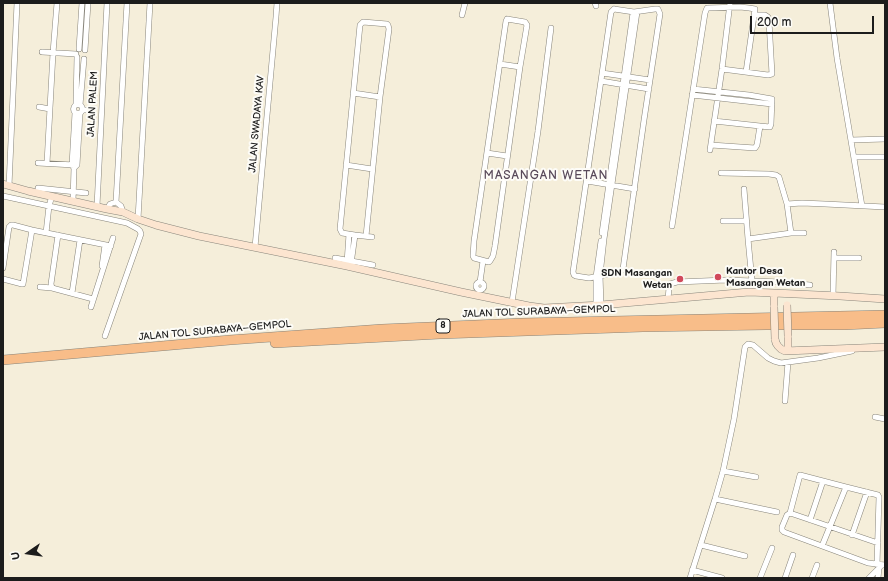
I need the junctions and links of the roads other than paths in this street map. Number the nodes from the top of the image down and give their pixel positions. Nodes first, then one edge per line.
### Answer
1 (17, 3) edge
2 (57, 3) edge
3 (82, 3) edge
4 (88, 3) edge
5 (107, 3) edge
6 (127, 3) edge
7 (150, 3) edge
8 (277, 3) edge
9 (464, 3) edge
10 (830, 3) edge
11 (730, 5) edge
12 (635, 12) junction
13 (462, 15) dead end
14 (755, 15) junction
15 (551, 28) dead end
16 (85, 50) junction
17 (42, 52) dead end
18 (53, 53) junction
19 (77, 54) junction
20 (84, 59) junction
21 (500, 64) junction
22 (520, 67) junction
23 (722, 68) junction
24 (746, 72) junction
25 (602, 73) junction
26 (626, 76) junction
27 (650, 80) junction
28 (601, 81) junction
29 (625, 85) junction
30 (649, 89) junction
31 (692, 92) junction
32 (353, 93) junction
33 (718, 95) junction
34 (380, 96) junction
35 (39, 107) dead end
36 (50, 108) junction
37 (79, 109) junction
38 (91, 110) dead end
39 (714, 121) junction
40 (760, 126) junction
41 (851, 140) junction
42 (885, 140) edge
43 (487, 153) junction
44 (507, 156) junction
45 (854, 157) junction
46 (885, 157) edge
47 (38, 163) dead end
48 (47, 163) junction
49 (346, 165) junction
50 (74, 166) junction
51 (372, 169) junction
52 (721, 173) dead end
53 (587, 181) junction
54 (6, 185) edge
55 (610, 185) junction
56 (38, 188) dead end
57 (635, 189) junction
58 (744, 189) dead end
59 (73, 192) junction
60 (86, 193) dead end
61 (3, 196) edge
62 (51, 201) junction
63 (73, 201) junction
64 (116, 202) junction
65 (787, 204) junction
66 (97, 206) junction
67 (862, 206) junction
68 (885, 207) edge
69 (107, 209) junction
70 (123, 212) junction
71 (138, 219) junction
72 (723, 221) dead end
73 (746, 221) junction
74 (672, 226) dead end
75 (32, 230) junction
76 (46, 233) junction
77 (791, 233) junction
78 (804, 233) dead end
79 (349, 234) junction
80 (58, 235) junction
81 (355, 235) junction
82 (366, 236) junction
83 (372, 237) dead end
84 (113, 238) dead end
85 (748, 239) junction
86 (80, 240) junction
87 (105, 245) junction
88 (111, 246) junction
89 (255, 247) junction
90 (335, 258) dead end
91 (858, 258) dead end
92 (105, 259) junction
93 (483, 261) junction
94 (349, 263) junction
95 (373, 265) dead end
96 (3, 268) edge
97 (598, 276) junction
98 (3, 279) edge
99 (752, 281) junction
100 (810, 285) dead end
101 (40, 287) dead end
102 (52, 288) junction
103 (774, 292) junction
104 (72, 293) junction
105 (478, 293) junction
106 (787, 293) junction
107 (833, 296) junction
108 (93, 299) junction
109 (668, 299) junction
110 (885, 299) edge
111 (512, 302) junction
112 (598, 305) junction
113 (91, 307) dead end
114 (885, 315) edge
115 (885, 323) edge
116 (105, 336) dead end
117 (873, 347) junction
118 (885, 347) edge
119 (788, 350) junction
120 (3, 360) edge
121 (788, 362) junction
122 (3, 365) edge
123 (785, 401) dead end
124 (874, 417) dead end
125 (885, 419) edge
126 (723, 471) junction
127 (756, 477) dead end
128 (822, 481) junction
129 (846, 487) junction
130 (867, 492) junction
131 (715, 499) junction
132 (777, 512) dead end
133 (790, 513) junction
134 (810, 520) junction
135 (830, 527) junction
136 (852, 535) junction
137 (878, 543) junction
138 (700, 545) junction
139 (822, 546) junction
140 (772, 548) dead end
141 (745, 556) dead end
142 (793, 556) dead end
143 (817, 565) dead end
144 (881, 566) edge
145 (692, 570) junction
146 (711, 577) edge
147 (690, 578) edge
148 (722, 578) edge
149 (760, 578) edge
150 (785, 578) edge
151 (812, 578) edge
152 (868, 578) edge
153 (878, 578) edge

1 - 54 street
2 - 18 street
3 - 19 street
4 - 16 street
5 - 66 street, JALAN PALEM
6 - 64 street
7 - 71 street
8 - 89 street, JALAN SWADAYA KAV
9 - 13 street
10 - 41 street
11 - 14 street
11 - 23 street
11 - 31 street
12 - 25 street
12 - 26 street
12 - 27 street
14 - 24 street
14 - 24 street
15 - 111 street
16 - 19 street
16 - 20 street
17 - 18 street
18 - 19 street
18 - 36 street
19 - 20 street
19 - 37 street
20 - 37 street
21 - 22 street
21 - 22 street
21 - 43 street
22 - 44 street
23 - 24 street
23 - 33 street
25 - 26 street
25 - 28 street
26 - 27 street
26 - 29 street
27 - 30 street
28 - 29 street
28 - 53 street
29 - 30 street
29 - 55 street
30 - 57 street
31 - 33 street
31 - 74 street
32 - 34 street
32 - 34 street
32 - 49 street
33 - 39 street
33 - 40 street
34 - 51 street
35 - 36 street
36 - 48 street
37 - 38 street
37 - 50 street
39 - 40 street
39 - 40 street
41 - 42 street
41 - 45 street
43 - 44 street
43 - 93 street
44 - 93 street
45 - 46 street
45 - 67 street
47 - 48 street
48 - 50 street
49 - 51 street
49 - 79 street
50 - 59 street
51 - 82 street
52 - 65 street
53 - 55 street
53 - 97 street
54 - 62 street
55 - 57 street
55 - 97 street
56 - 59 street
57 - 97 street
58 - 73 street
59 - 60 street
59 - 63 street
61 - 62 street
62 - 63 street
62 - 76 street
62 - 116 street
63 - 66 street
64 - 69 street
64 - 70 street
65 - 67 street
65 - 77 street
66 - 69 street
67 - 68 street
69 - 70 street
70 - 71 street
71 - 89 street
72 - 73 street
73 - 85 street
75 - 76 street
75 - 96 street
75 - 98 street
76 - 80 street
77 - 78 street
77 - 85 street
79 - 81 street
79 - 94 street
80 - 86 street
80 - 102 street
81 - 82 street
81 - 94 street
82 - 83 street
84 - 88 street
85 - 99 street
86 - 87 street
86 - 104 street
87 - 88 street
87 - 92 street
88 - 92 street
89 - 94 street
90 - 94 street
91 - 107 street
92 - 108 street
93 - 105 street
94 - 95 street
94 - 105 street
97 - 112 street
99 - 100 street
99 - 109 street
101 - 102 street
102 - 104 street
103 - 106 street
103 - 109 street
103 - 119 street, bridge
104 - 108 street
105 - 111 street
106 - 107 street
106 - 119 street, bridge
107 - 110 street
108 - 113 street
109 - 112 street
111 - 112 street
114 - 120 highway, JALAN TOL SURABAYA–GEMPOL / 8
115 - 122 highway, JALAN TOL SURABAYA–GEMPOL / 8
117 - 118 street
117 - 119 street
117 - 121 street
121 - 123 street
121 - 126 street
124 - 125 street
126 - 127 street
126 - 131 street
128 - 129 street
128 - 133 street
128 - 134 street
129 - 130 street
129 - 135 street
130 - 136 street
130 - 137 street
131 - 132 street
131 - 138 street
133 - 134 street
133 - 139 street
134 - 135 street
135 - 136 street
135 - 139 street
136 - 137 street
137 - 144 street
138 - 141 street
138 - 145 street
139 - 144 street
140 - 149 street
142 - 150 street
143 - 151 street
144 - 152 street
144 - 153 street
145 - 146 street
145 - 147 street
146 - 148 street

